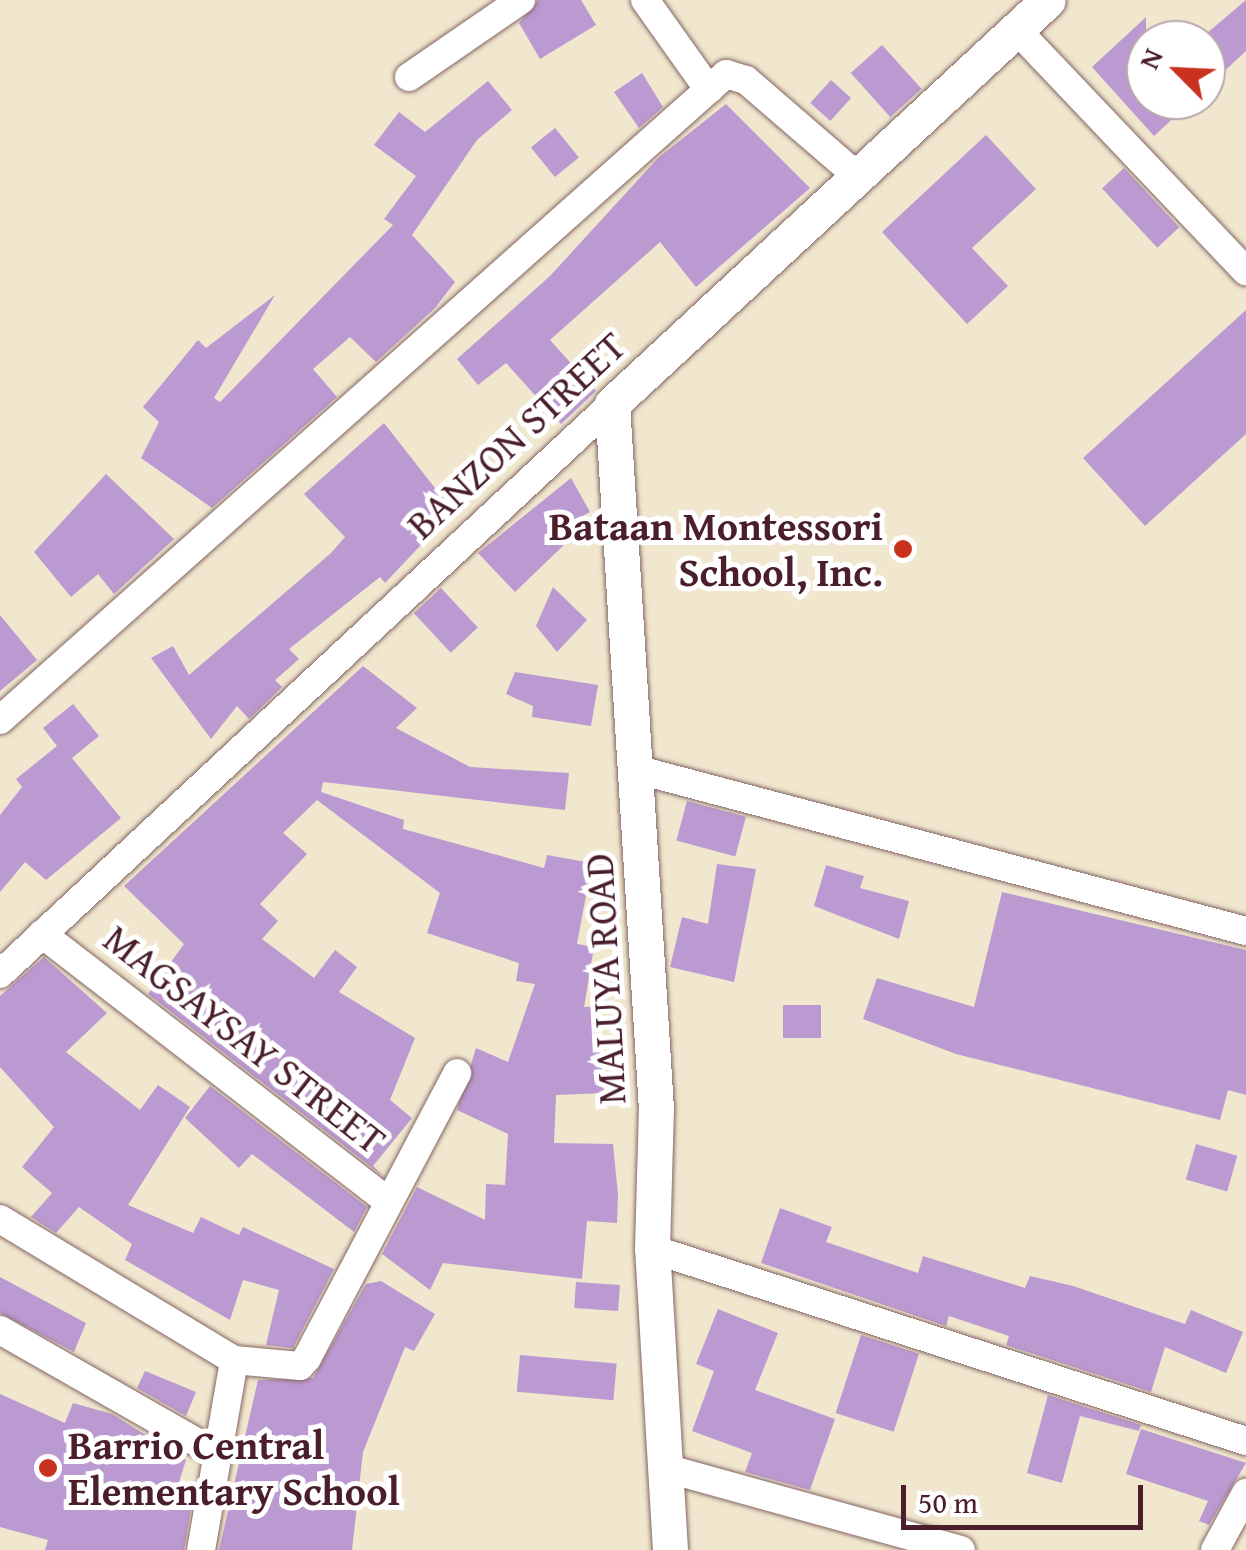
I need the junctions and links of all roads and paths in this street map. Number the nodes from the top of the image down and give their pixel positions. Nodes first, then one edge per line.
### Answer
1 (521, 0) edge
2 (645, 0) edge
3 (1048, 0) edge
4 (1016, 29) junction
5 (409, 77) dead end
6 (709, 90) junction
7 (855, 174) junction
8 (1246, 270) edge
9 (612, 404) junction
10 (0, 720) edge
11 (635, 769) junction
12 (1246, 931) edge
13 (42, 934) junction
14 (0, 974) edge
15 (457, 1072) dead end
16 (387, 1201) junction
17 (0, 1218) edge
18 (652, 1249) junction
19 (0, 1330) edge
20 (234, 1360) junction
21 (1246, 1440) edge
22 (219, 1455) junction
23 (665, 1468) junction
24 (1246, 1493) edge
25 (200, 1550) edge
26 (670, 1550) edge
27 (961, 1550) edge
28 (1215, 1550) edge

1 - 5 street
2 - 6 street
3 - 4 street, BANZON STREET
4 - 7 street, BANZON STREET
4 - 8 street
6 - 7 street
6 - 10 street
7 - 9 street, BANZON STREET
9 - 11 street, MALUYA ROAD
9 - 13 street, BANZON STREET
11 - 12 street
11 - 18 street, MALUYA ROAD
13 - 14 street, BANZON STREET
13 - 16 street, MAGSAYSAY STREET
15 - 16 street
16 - 20 street, MAGSAYSAY STREET
17 - 20 street
18 - 21 street
18 - 23 street, MALUYA ROAD
19 - 22 street
20 - 22 street
22 - 25 street
23 - 26 street, MALUYA ROAD
23 - 27 street
24 - 28 street

